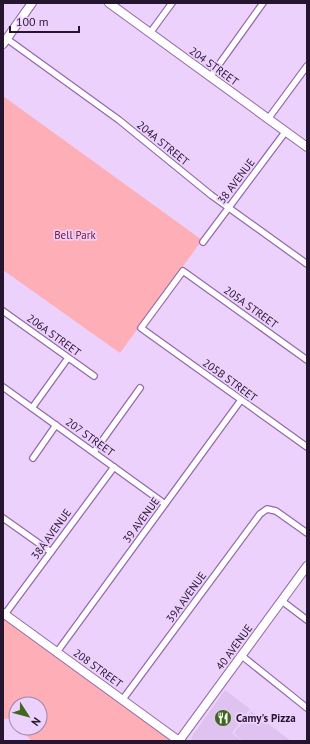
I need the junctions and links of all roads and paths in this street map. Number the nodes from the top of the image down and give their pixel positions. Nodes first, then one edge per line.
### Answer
1 (32, 3) edge
2 (109, 3) edge
3 (172, 3) edge
4 (263, 3) edge
5 (150, 33) junction
6 (5, 42) edge
7 (307, 66) edge
8 (210, 77) junction
9 (268, 119) junction
10 (286, 131) junction
11 (307, 147) edge
12 (229, 208) junction
13 (203, 242) dead end
14 (307, 264) edge
15 (3, 311) edge
16 (141, 328) joint
17 (68, 358) junction
18 (307, 360) edge
19 (94, 376) dead end
20 (3, 387) edge
21 (140, 388) dead end
22 (241, 400) junction
23 (32, 408) junction
24 (56, 425) junction
25 (307, 447) edge
26 (94, 452) junction
27 (33, 458) dead end
28 (114, 467) junction
29 (165, 504) junction
30 (3, 518) edge
31 (307, 533) edge
32 (51, 552) junction
33 (307, 566) edge
34 (282, 601) junction
35 (4, 614) edge
36 (307, 620) edge
37 (57, 652) junction
38 (242, 656) junction
39 (123, 699) junction
40 (307, 708) edge
41 (179, 741) edge

1 - 6 main road
2 - 5 main road, 204 STREET
3 - 5 street
4 - 8 street
5 - 8 main road, 204 STREET
6 - 12 street, 204A STREET
7 - 9 street
8 - 9 main road, 204 STREET
9 - 10 main road, 204 STREET
10 - 11 main road, 204 STREET
10 - 12 street, 38 AVENUE
12 - 13 street, 38 AVENUE
12 - 14 street, 204A STREET
15 - 17 street, 206A STREET
16 - 18 street, 205A STREET
16 - 22 street, 205B STREET
17 - 19 street, 206A STREET
17 - 23 street
20 - 23 street, 207 STREET
21 - 26 street
22 - 25 street, 205B STREET
22 - 29 street, 39 AVENUE
23 - 24 street, 207 STREET
24 - 26 street, 207 STREET
24 - 27 street
26 - 28 street, 207 STREET
28 - 29 street, 207 STREET
28 - 32 street, 38A AVENUE
29 - 37 street, 39 AVENUE
30 - 32 street
31 - 39 street, 39A AVENUE
32 - 35 street, 38A AVENUE
33 - 34 main road, 40 AVENUE
34 - 36 street
34 - 38 main road, 40 AVENUE
35 - 37 main road, 208 STREET
37 - 39 main road, 208 STREET
38 - 40 street
38 - 41 main road, 40 AVENUE
39 - 41 main road, 208 STREET

